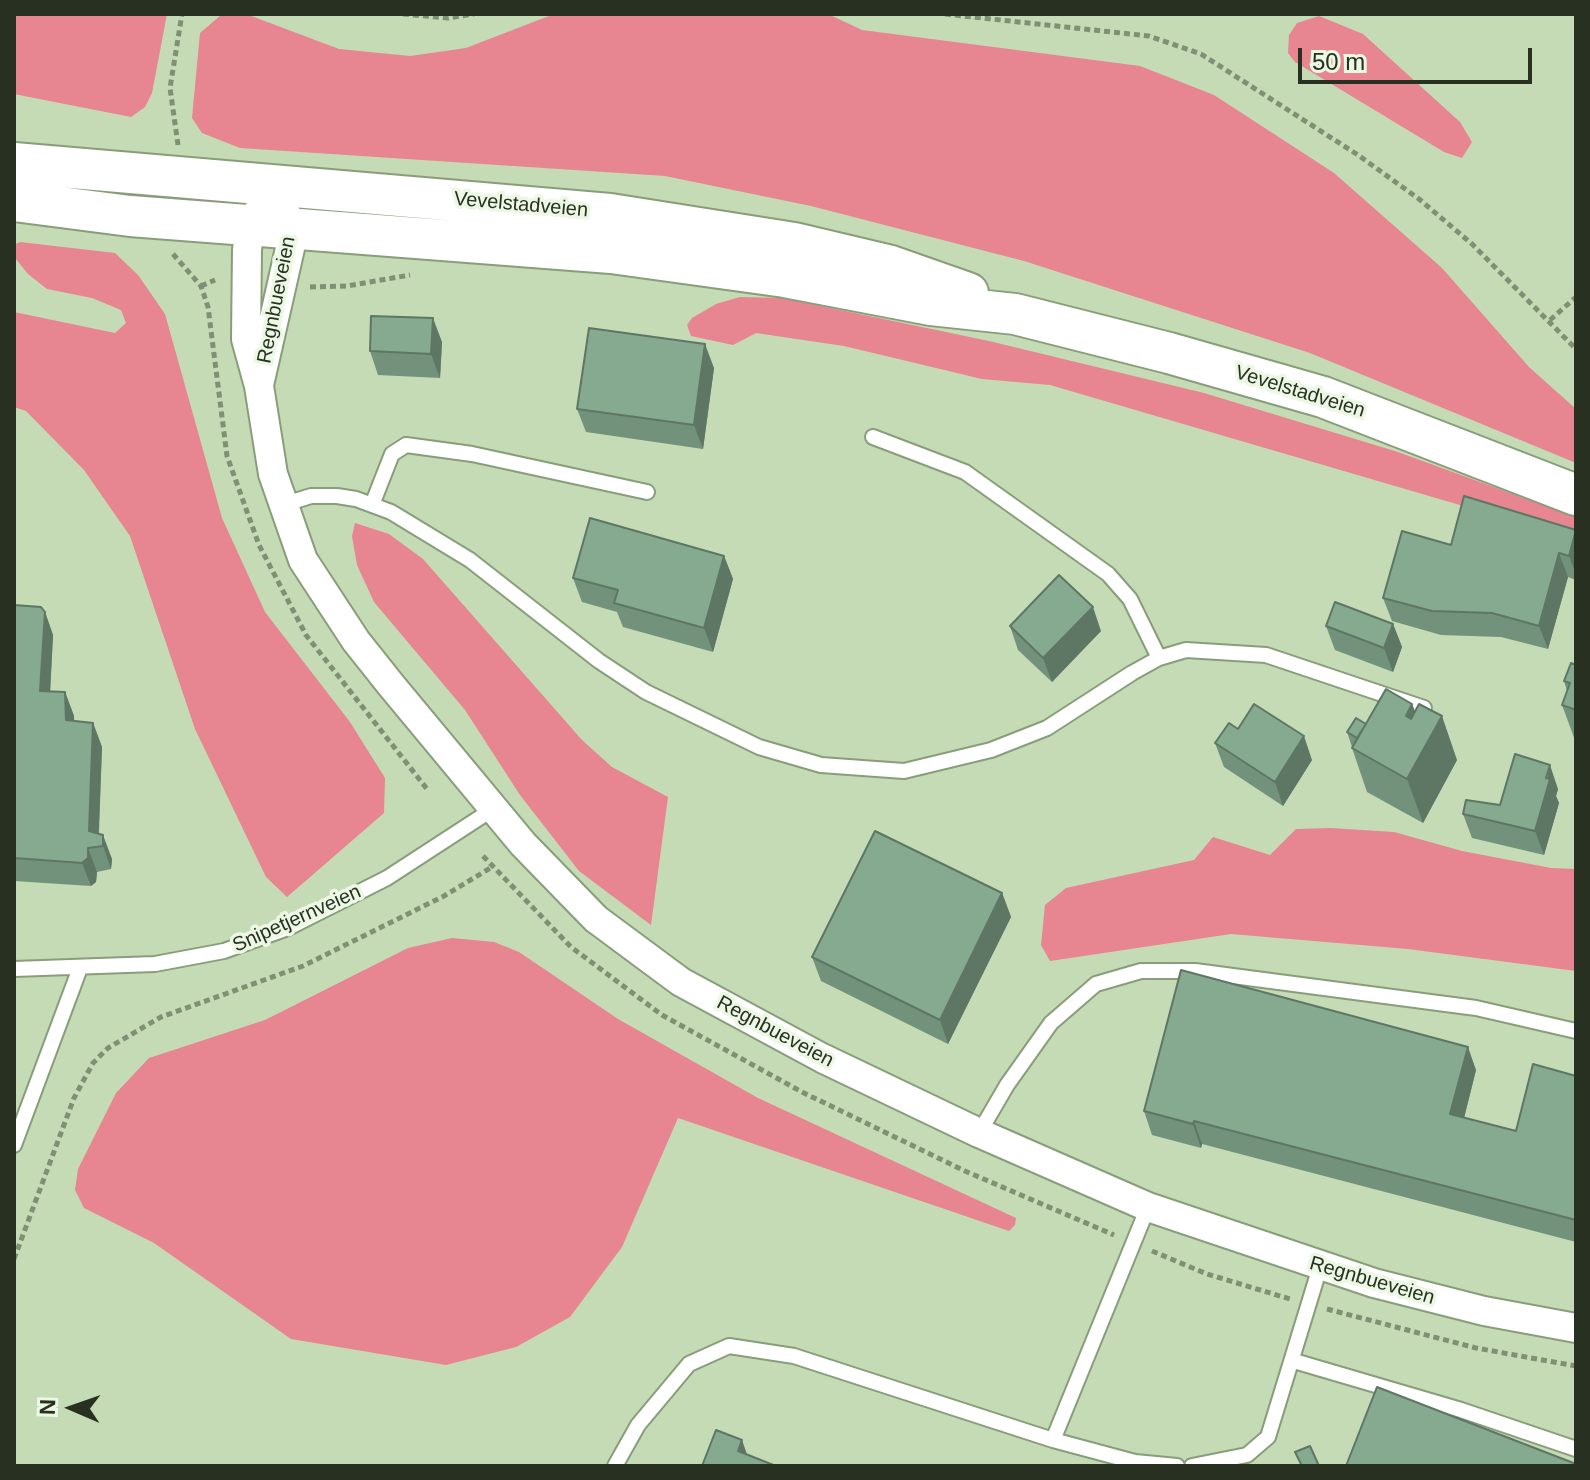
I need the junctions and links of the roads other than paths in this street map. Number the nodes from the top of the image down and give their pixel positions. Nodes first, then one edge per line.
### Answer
1 (14, 163) edge
2 (275, 186) junction
3 (14, 201) edge
4 (250, 224) junction
5 (291, 226) junction
6 (1015, 314) junction
7 (259, 386) junction
8 (873, 437) dead end
9 (647, 492) dead end
10 (1576, 495) edge
11 (282, 505) junction
12 (372, 505) junction
13 (1159, 658) junction
14 (1424, 708) edge
15 (493, 809) junction
16 (80, 968) junction
17 (14, 969) edge
18 (1576, 1031) edge
19 (979, 1133) junction
20 (14, 1145) edge
21 (1148, 1207) junction
22 (1320, 1267) junction
23 (1576, 1328) edge
24 (1294, 1361) junction
25 (1053, 1440) junction
26 (1576, 1449) edge
27 (615, 1466) edge
28 (1177, 1466) edge
29 (1192, 1466) edge

1 - 2 main road, Vevelstadveien
2 - 4 street, Regnbueveien
2 - 5 street, Regnbueveien
2 - 6 main road, Vevelstadveien
3 - 4 main road, Vevelstadveien
4 - 5 main road, Vevelstadveien
4 - 7 street, Regnbueveien
5 - 6 main road, Vevelstadveien
5 - 7 street, Regnbueveien
6 - 10 main road, Vevelstadveien
7 - 11 street, Regnbueveien
8 - 13 lane
9 - 12 lane
11 - 12 lane
11 - 15 street, Regnbueveien
12 - 13 lane
13 - 14 lane
15 - 16 lane, Snipetjernveien
15 - 19 street, Regnbueveien
16 - 17 lane, Snipetjernveien
16 - 20 lane
18 - 19 lane
19 - 21 street, Regnbueveien
21 - 22 street, Regnbueveien
21 - 25 lane
22 - 23 street, Regnbueveien
22 - 24 lane
24 - 26 lane
24 - 29 lane
25 - 27 lane
25 - 28 lane

